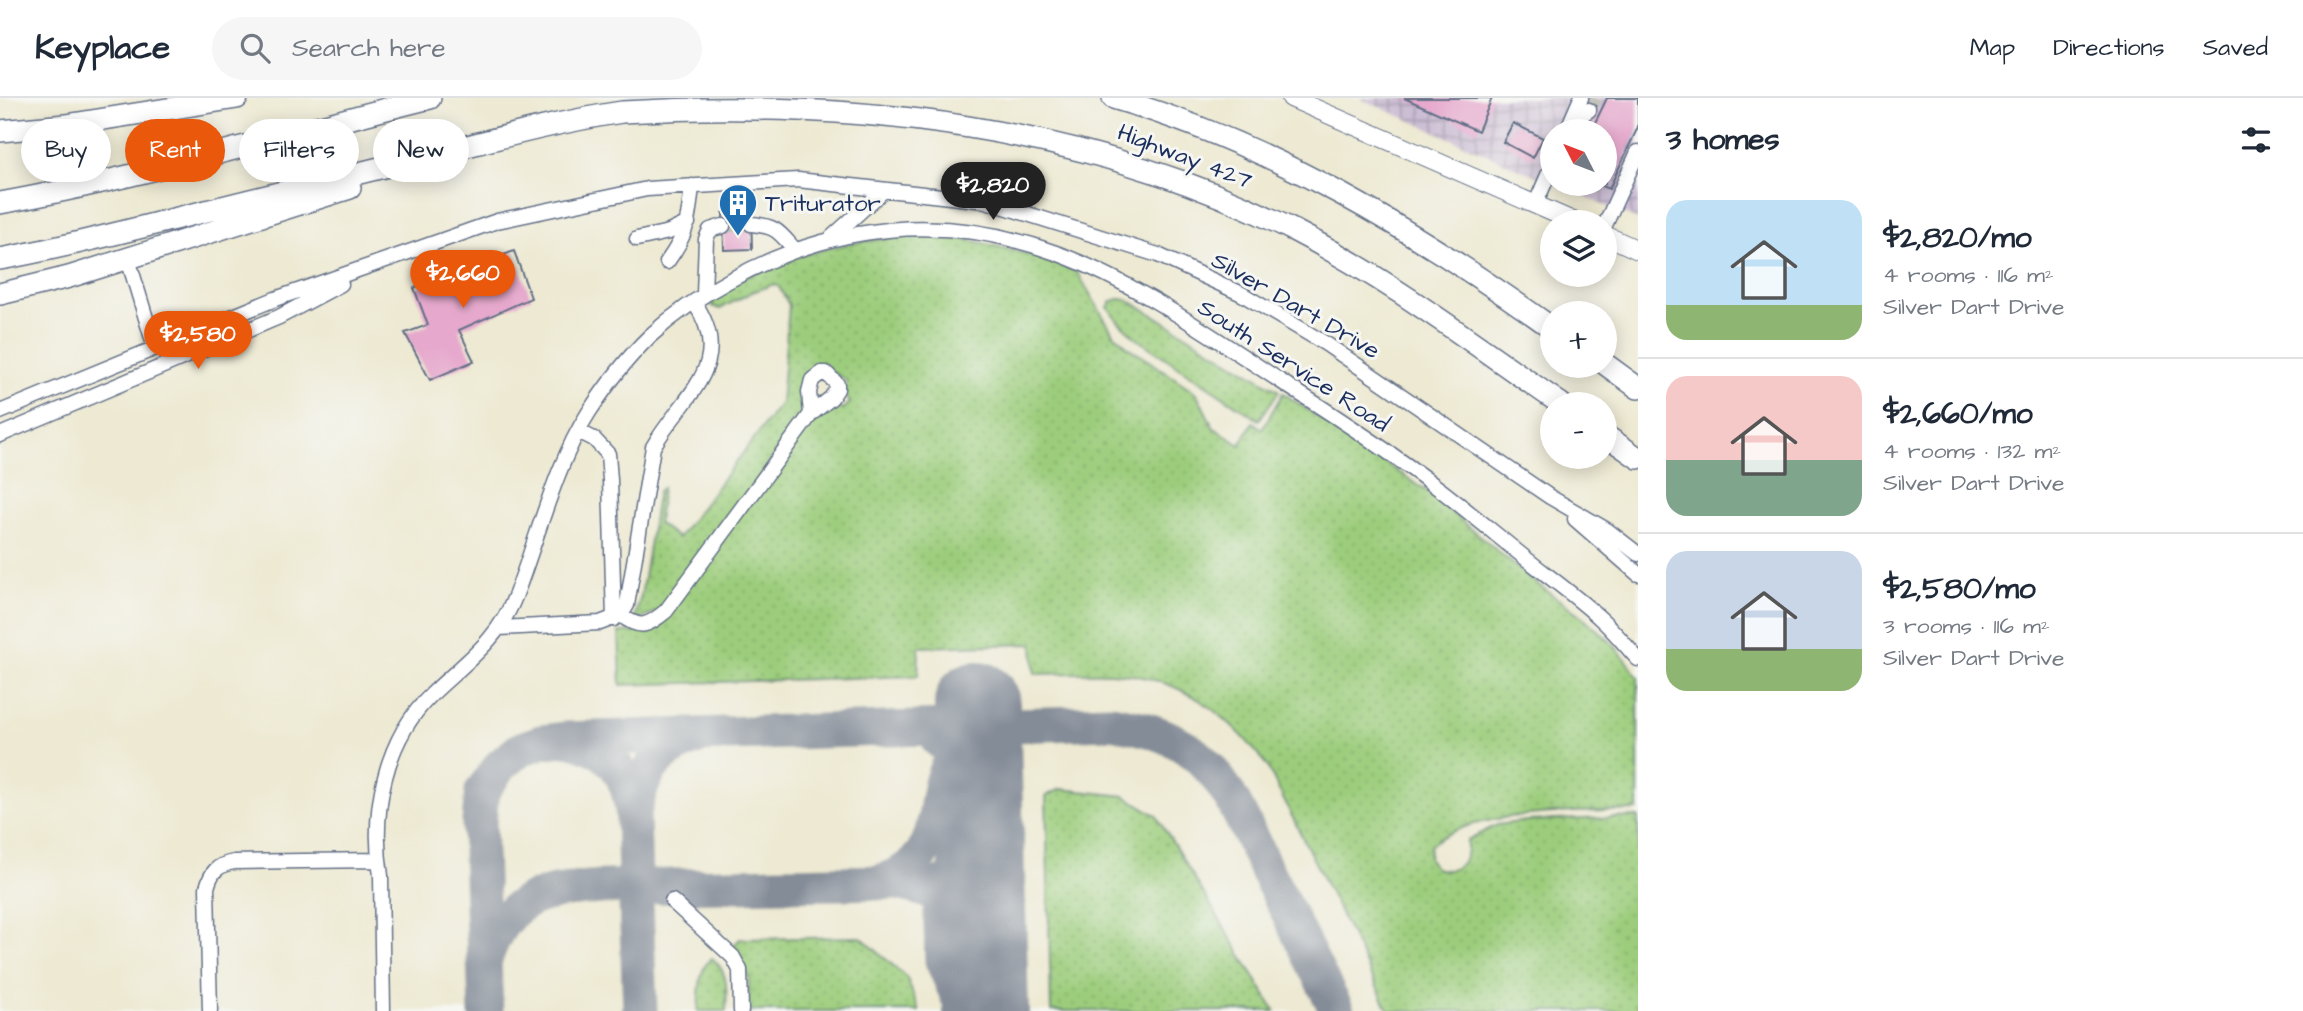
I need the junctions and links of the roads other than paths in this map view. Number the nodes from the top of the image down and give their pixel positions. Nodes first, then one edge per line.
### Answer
1 (237, 98) edge
2 (430, 98) edge
3 (1113, 98) edge
4 (1291, 98) edge
5 (1585, 104) tunnel mouth
6 (1574, 119) edge
7 (0, 131) edge
8 (504, 137) junction
9 (1638, 152) edge
10 (692, 186) junction
11 (884, 190) junction
12 (1540, 194) edge
13 (0, 203) edge
14 (1535, 205) junction
15 (863, 208) junction
16 (1547, 210) edge
17 (1612, 210) edge
18 (688, 223) junction
19 (751, 224) tunnel mouth
20 (723, 226) dead end
21 (868, 231) junction
22 (637, 239) dead end
23 (830, 239) junction
24 (1617, 240) edge
25 (795, 250) junction
26 (1638, 250) edge
27 (0, 259) edge
28 (128, 259) junction
29 (667, 262) dead end
30 (375, 265) junction
31 (0, 294) edge
32 (699, 298) junction
33 (1540, 320) edge
34 (155, 348) junction
35 (1617, 373) edge
36 (1638, 388) edge
37 (1544, 392) edge
38 (0, 412) edge
39 (811, 414) dead end
40 (578, 431) junction
41 (0, 436) edge
42 (1617, 443) edge
43 (1638, 458) edge
44 (1550, 497) junction
45 (1638, 554) edge
46 (1638, 574) edge
47 (617, 617) junction
48 (499, 628) junction
49 (1638, 659) edge
50 (378, 860) junction
51 (672, 901) dead end
52 (210, 1011) edge
53 (383, 1011) edge
54 (741, 1011) edge

1 - 7 highway
2 - 13 highway
3 - 33 highway, Highway 427
4 - 14 main road
5 - 6 street
8 - 27 highway, Highway 427
8 - 28 highway
8 - 37 highway, Highway 427
9 - 17 street
10 - 11 street, Silver Dart Drive
10 - 18 street
10 - 30 street, Silver Dart Drive
11 - 15 street, South Service Road
11 - 44 street, Silver Dart Drive
12 - 14 street
14 - 16 main road
15 - 21 street
15 - 23 street, South Service Road
18 - 22 street
18 - 29 street
19 - 25 street
20 - 32 street
21 - 23 street, South Service Road
21 - 49 street, South Service Road
23 - 25 street, South Service Road
24 - 26 main road
25 - 32 street, South Service Road
28 - 31 highway
28 - 34 street
30 - 34 street, Silver Dart Drive
30 - 41 street, Silver Dart Drive
32 - 40 street, South Service Road
32 - 47 street
34 - 38 street, Silver Dart Drive
35 - 36 highway
39 - 47 street
40 - 47 street
40 - 48 street, South Service Road
42 - 43 highway
44 - 45 street, Silver Dart Drive
44 - 46 street, Silver Dart Drive
47 - 48 street
48 - 50 street, South Service Road
50 - 52 street
50 - 53 street, South Service Road
51 - 54 street

